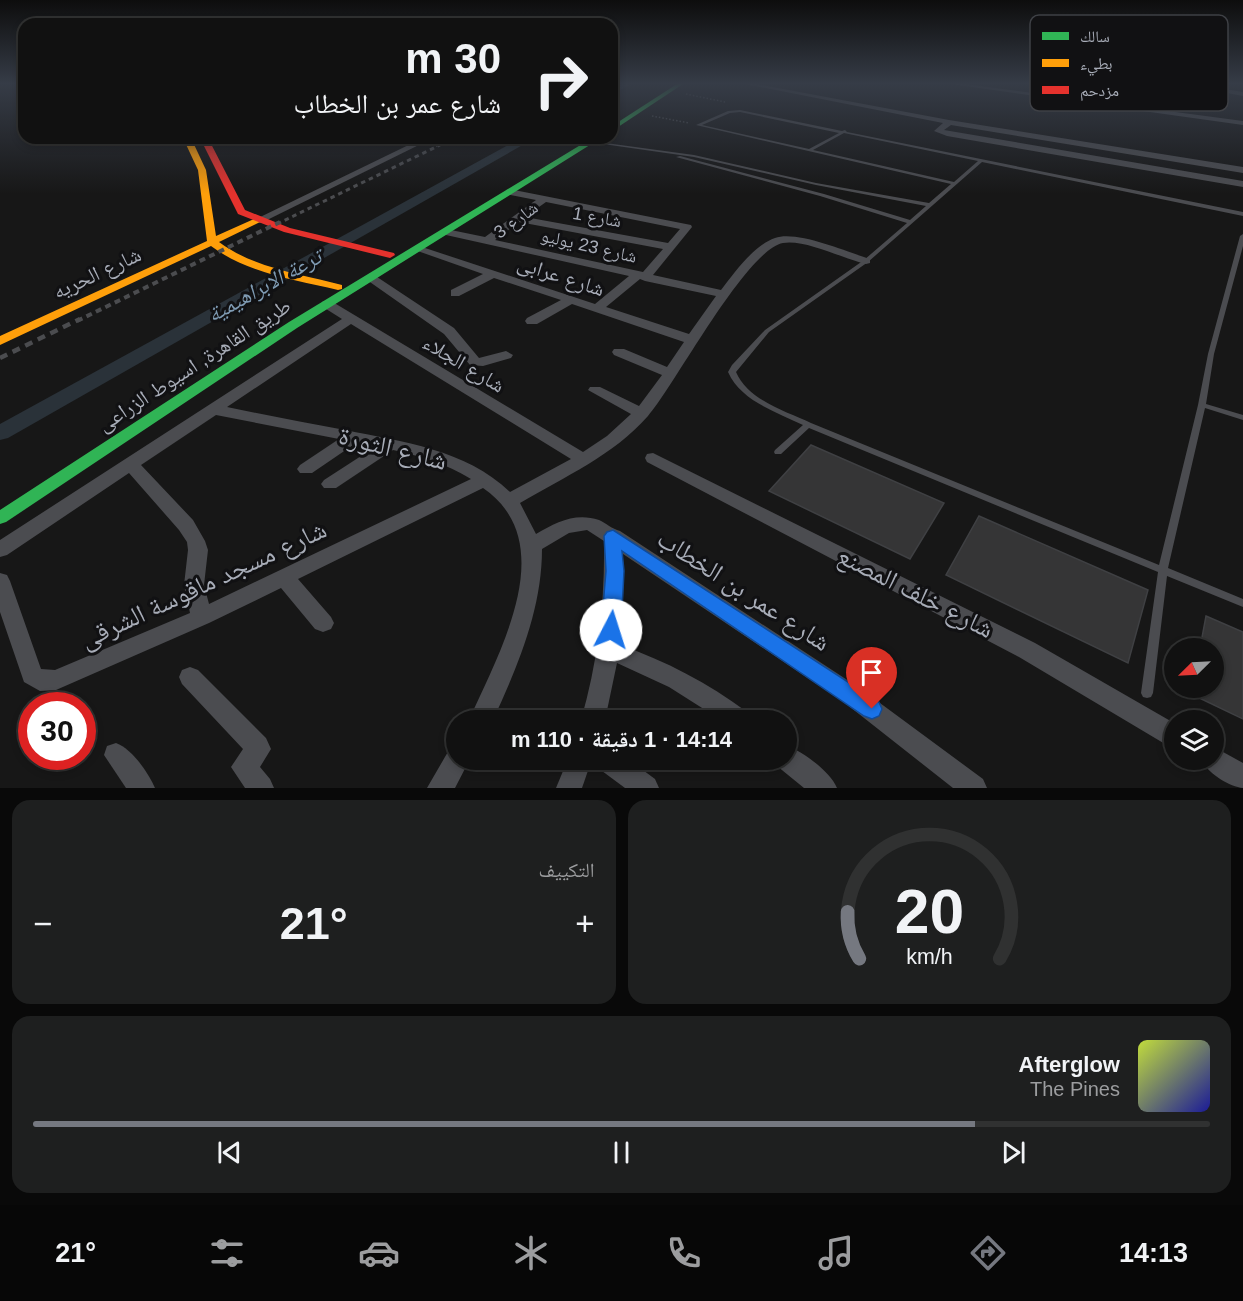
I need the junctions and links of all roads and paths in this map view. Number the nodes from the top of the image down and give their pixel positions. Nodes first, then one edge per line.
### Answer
1 (675, 121) edge
2 (708, 121) edge
3 (790, 121) edge
4 (942, 121) edge
5 (1226, 121) edge
6 (949, 122) junction
7 (1243, 123) edge
8 (698, 125) junction
9 (845, 131) junction
10 (1037, 137) junction
11 (190, 144) edge
12 (207, 144) edge
13 (416, 144) edge
14 (581, 144) edge
15 (582, 144) edge
16 (618, 144) edge
17 (1029, 148) junction
18 (809, 151) junction
19 (669, 153) junction
20 (1135, 153) junction
21 (982, 160) junction
22 (1129, 165) junction
23 (1240, 170) edge
24 (816, 184) junction
25 (955, 184) junction
26 (1241, 184) edge
27 (807, 191) junction
28 (509, 192) junction
29 (545, 198) junction
30 (930, 205) junction
31 (1243, 214) edge
32 (517, 219) junction
33 (257, 220) junction
34 (910, 222) junction
35 (446, 232) junction
36 (1243, 236) edge
37 (487, 241) junction
38 (212, 242) junction
39 (672, 247) junction
40 (418, 249) junction
41 (390, 255) junction
42 (866, 261) junction
43 (493, 274) junction
44 (641, 276) junction
45 (371, 277) junction
46 (338, 287) junction
47 (454, 292) dead end
48 (723, 294) junction
49 (571, 300) junction
50 (327, 304) junction
51 (597, 308) junction
52 (350, 319) junction
53 (532, 321) dead end
54 (692, 340) junction
55 (0, 341) edge
56 (619, 352) dead end
57 (506, 355) dead end
58 (670, 374) junction
59 (595, 390) dead end
60 (1202, 405) junction
61 (212, 409) junction
62 (642, 412) junction
63 (1243, 418) edge
64 (808, 424) junction
65 (353, 437) junction
66 (391, 444) junction
67 (778, 452) dead end
68 (581, 458) junction
69 (653, 458) dead end
70 (130, 463) junction
71 (306, 469) dead end
72 (484, 480) junction
73 (330, 484) dead end
74 (21, 487) dead end
75 (509, 501) junction
76 (0, 518) edge
77 (613, 536) junction
78 (532, 546) junction
79 (0, 549) edge
80 (1163, 569) junction
81 (284, 577) junction
82 (0, 581) edge
83 (1243, 603) edge
84 (202, 617) junction
85 (323, 623) dead end
86 (609, 651) junction
87 (190, 677) dead end
88 (1147, 693) dead end
89 (486, 710) edge
90 (595, 710) edge
91 (726, 710) edge
92 (1164, 730) edge
93 (116, 755) dead end
94 (797, 766) edge
95 (1224, 766) edge
96 (451, 770) edge
97 (576, 770) edge
98 (622, 770) edge
99 (1243, 777) edge
100 (142, 788) edge
101 (261, 788) edge
102 (440, 788) edge
103 (569, 788) edge
104 (646, 788) edge
105 (824, 788) edge
106 (974, 788) edge

1 - 8 path
2 - 8 lane
3 - 9 lane
4 - 6 street
5 - 7 street
6 - 10 street
6 - 17 street
8 - 18 lane
9 - 18 lane
9 - 21 lane
10 - 17 street
10 - 20 street
11 - 38 main road
12 - 33 main road
13 - 33 street
14 - 41 main road, طريق القاهرة, اسيوط الزراعى
15 - 28 main road, طريق القاهرة, اسيوط الزراعى
16 - 19 lane
17 - 22 street
18 - 25 lane
19 - 24 lane
19 - 27 lane
20 - 22 street
20 - 23 street
21 - 25 lane
21 - 31 lane
22 - 26 street
23 - 26 street
24 - 27 lane
24 - 30 lane
25 - 30 lane
27 - 34 lane
28 - 29 street
28 - 35 main road, طريق القاهرة, اسيوط الزراعى
29 - 32 street, شارع 3
29 - 39 street
30 - 34 lane
32 - 37 street, شارع 3
32 - 39 street, شارع 1
33 - 38 main road, شارع الحريه
33 - 41 main road
34 - 42 lane
35 - 37 street, شارع 23 يوليو
35 - 40 main road, طريق القاهرة, اسيوط الزراعى
36 - 60 lane
37 - 44 street, شارع 23 يوليو
38 - 46 main road
38 - 55 main road, شارع الحريه
39 - 44 street
40 - 43 street, شارع عرابى
40 - 45 main road, طريق القاهرة, اسيوط الزراعى
41 - 46 main road, طريق القاهرة, اسيوط الزراعى
42 - 48 street
42 - 64 lane
43 - 47 street
43 - 49 street, شارع عرابى
44 - 48 street, شارع 23 يوليو
44 - 51 street
45 - 50 main road, طريق القاهرة, اسيوط الزراعى
45 - 57 street
46 - 74 main road, طريق القاهرة, اسيوط الزراعى
48 - 54 street
49 - 51 street, شارع عرابى
49 - 53 street
50 - 52 street, شارع الجلاء
50 - 76 main road, طريق القاهرة, اسيوط الزراعى
51 - 54 street, شارع عرابى
52 - 61 street
52 - 68 street, شارع الجلاء
54 - 58 street
56 - 58 street
58 - 62 street
59 - 62 street
60 - 63 lane
60 - 80 lane
61 - 65 street, شارع الثورة
61 - 70 street
62 - 68 street
64 - 67 lane
64 - 80 lane
65 - 66 street, شارع الثورة
65 - 71 street
66 - 72 street, شارع الثورة
66 - 73 street
68 - 75 street
69 - 92 street, شارع خلف المصنع
70 - 79 street
70 - 84 street
72 - 75 street, شارع الثورة
72 - 81 street, شارع مسجد ماقوسة الشرقى
75 - 78 street, شارع الثورة
77 - 78 street, شارع عمر بن الخطاب
77 - 86 street
77 - 106 street, شارع عمر بن الخطاب
78 - 89 street, شارع الثورة
80 - 83 lane
80 - 88 lane
81 - 84 street, شارع مسجد ماقوسة الشرقى
81 - 85 street
82 - 84 street, شارع مسجد ماقوسة الشرقى
86 - 90 street
86 - 91 street
87 - 101 street
93 - 100 street
94 - 105 street
95 - 99 street
96 - 102 street
97 - 103 street
98 - 104 street

